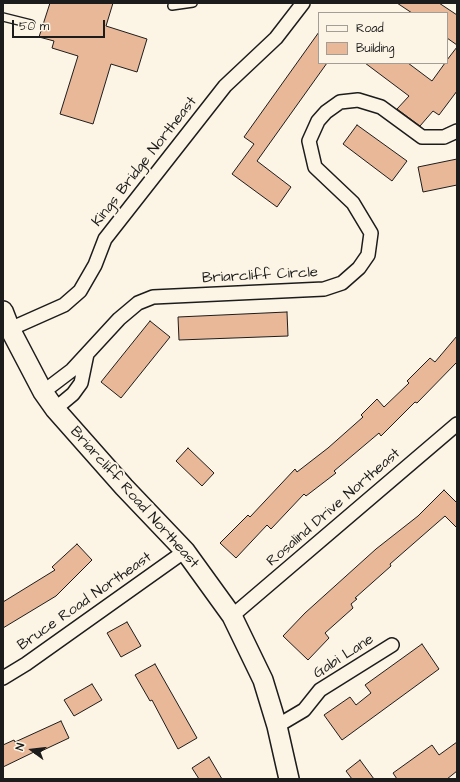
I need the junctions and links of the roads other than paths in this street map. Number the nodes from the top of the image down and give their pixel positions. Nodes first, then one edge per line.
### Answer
1 (193, 3) edge
2 (303, 3) edge
3 (172, 6) dead end
4 (3, 17) edge
5 (31, 24) dead end
6 (457, 131) edge
7 (3, 311) edge
8 (6, 331) edge
9 (88, 354) junction
10 (43, 392) junction
11 (55, 409) junction
12 (457, 424) edge
13 (185, 551) junction
14 (232, 616) junction
15 (392, 644) dead end
16 (3, 678) edge
17 (277, 726) junction
18 (289, 779) edge

1 - 3 lane
2 - 8 street, Kings Bridge Northeast
4 - 5 lane
6 - 9 street, Briarcliff Circle
7 - 8 main road, Briarcliff Road Northeast
8 - 10 main road, Briarcliff Road Northeast
9 - 10 street, Briarcliff Circle
9 - 11 street, Briarcliff Circle
10 - 11 main road, Briarcliff Road Northeast
11 - 13 main road, Briarcliff Road Northeast
12 - 14 street, Rosalind Drive Northeast
13 - 14 main road, Briarcliff Road Northeast
13 - 16 street, Bruce Road Northeast
14 - 17 main road, Briarcliff Road Northeast
15 - 17 street, Gabi Lane
17 - 18 main road, Briarcliff Road Northeast

